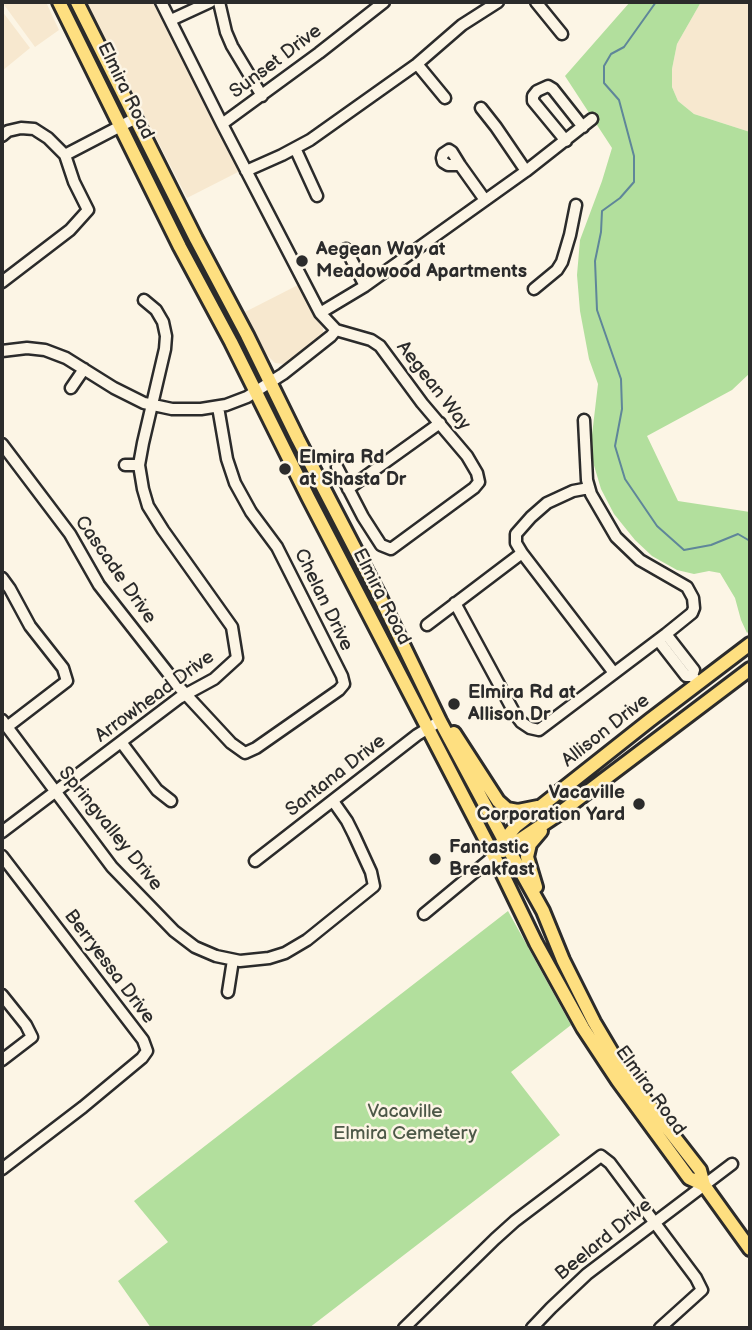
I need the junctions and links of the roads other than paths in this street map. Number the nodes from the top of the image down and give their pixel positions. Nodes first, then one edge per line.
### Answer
1 (59, 2) edge
2 (77, 2) edge
3 (161, 2) edge
4 (210, 2) edge
5 (219, 2) edge
6 (384, 2) edge
7 (498, 2) edge
8 (536, 2) edge
9 (171, 20) junction
10 (562, 34) dead end
11 (417, 64) junction
12 (262, 96) junction
13 (445, 98) dead end
14 (481, 108) dead end
15 (136, 118) junction
16 (592, 119) dead end
17 (222, 124) junction
18 (120, 126) junction
19 (583, 127) junction
20 (2, 136) edge
21 (566, 141) junction
22 (295, 148) junction
23 (65, 155) junction
24 (460, 165) dead end
25 (526, 171) junction
26 (246, 172) junction
27 (317, 196) dead end
28 (485, 200) junction
29 (576, 205) dead end
30 (346, 249) dead end
31 (2, 282) edge
32 (365, 286) junction
33 (534, 289) dead end
34 (144, 300) dead end
35 (320, 313) junction
36 (336, 330) junction
37 (4, 352) edge
38 (84, 369) junction
39 (271, 381) junction
40 (71, 388) dead end
41 (255, 392) junction
42 (152, 405) junction
43 (218, 407) junction
44 (584, 420) dead end
45 (440, 422) junction
46 (2, 444) edge
47 (125, 465) dead end
48 (139, 465) junction
49 (337, 467) dead end
50 (589, 488) junction
51 (348, 489) junction
52 (522, 553) junction
53 (2, 578) edge
54 (455, 603) junction
55 (427, 625) dead end
56 (662, 637) junction
57 (750, 644) edge
58 (750, 669) edge
59 (614, 673) junction
60 (696, 680) junction
61 (186, 694) junction
62 (438, 716) junction
63 (4, 723) edge
64 (428, 728) junction
65 (121, 742) junction
66 (231, 743) joint
67 (56, 791) junction
68 (333, 801) junction
69 (171, 802) dead end
70 (542, 806) junction
71 (557, 815) junction
72 (2, 832) edge
73 (506, 844) junction
74 (2, 856) edge
75 (494, 856) junction
76 (255, 860) dead end
77 (543, 911) junction
78 (424, 914) dead end
79 (233, 960) junction
80 (228, 992) dead end
81 (2, 995) edge
82 (2, 1060) edge
83 (732, 1164) dead end
84 (2, 1170) edge
85 (704, 1185) junction
86 (654, 1223) junction
87 (750, 1250) edge
88 (404, 1328) edge
89 (531, 1328) edge
90 (660, 1328) edge

1 - 18 main road, Elmira Road
2 - 15 main road, Elmira Road
3 - 9 street
4 - 9 street
5 - 12 street
6 - 12 street, Sunset Drive
7 - 11 street
8 - 10 street
9 - 17 street
11 - 13 street
11 - 22 street
12 - 17 street, Sunset Drive
14 - 25 street
15 - 18 street
15 - 39 main road, Elmira Road
16 - 19 street
17 - 26 street
18 - 23 street
18 - 41 main road, Elmira Road
19 - 21 street
19 - 21 street
20 - 23 street
21 - 25 street
22 - 26 street
22 - 27 street
23 - 31 street
24 - 28 street
25 - 28 street
26 - 35 street
28 - 32 street
29 - 33 street
30 - 32 street
32 - 35 street
34 - 42 street, Arrowhead Drive
35 - 36 street
36 - 39 street
36 - 45 street, Aegean Way
37 - 38 street
38 - 40 street
38 - 42 street
39 - 41 street
39 - 62 main road, Elmira Road
41 - 43 street
41 - 64 main road, Elmira Road
42 - 43 street
42 - 48 street, Arrowhead Drive
43 - 66 street, Chelan Drive
44 - 50 street
45 - 51 street
45 - 51 street, Aegean Way
46 - 61 street, Cascade Drive
47 - 48 street
48 - 61 street, Arrowhead Drive
49 - 51 street, Aegean Way
50 - 52 street
50 - 56 street
52 - 54 street
52 - 59 street
53 - 63 street
54 - 55 street
54 - 59 street
56 - 59 street
56 - 60 street
57 - 60 main road, Allison Drive
58 - 71 main road, Allison Drive
60 - 70 main road, Allison Drive
61 - 65 street, Arrowhead Drive
61 - 66 street, Cascade Drive
62 - 64 street, Santana Drive
62 - 70 main road
62 - 73 main road, Elmira Road
63 - 67 street, Springvalley Drive
64 - 68 street, Santana Drive
64 - 75 main road, Elmira Road
65 - 67 street, Arrowhead Drive
65 - 69 street
67 - 72 street, Arrowhead Drive
67 - 79 street, Springvalley Drive
68 - 76 street, Santana Drive
68 - 79 street, Springvalley Drive
70 - 73 main road, Allison Drive
71 - 73 main road, Allison Drive
71 - 77 main road
73 - 75 main road, Allison Drive
73 - 77 main road, Elmira Road
74 - 84 street, Berryessa Drive
75 - 78 street, Allison Drive
75 - 85 main road, Elmira Road
77 - 85 main road, Elmira Road
79 - 80 street
81 - 82 street
83 - 85 street, Beelard Drive
85 - 86 street, Beelard Drive
85 - 87 main road, Elmira Road
86 - 88 street
86 - 89 street, Beelard Drive
86 - 90 street

